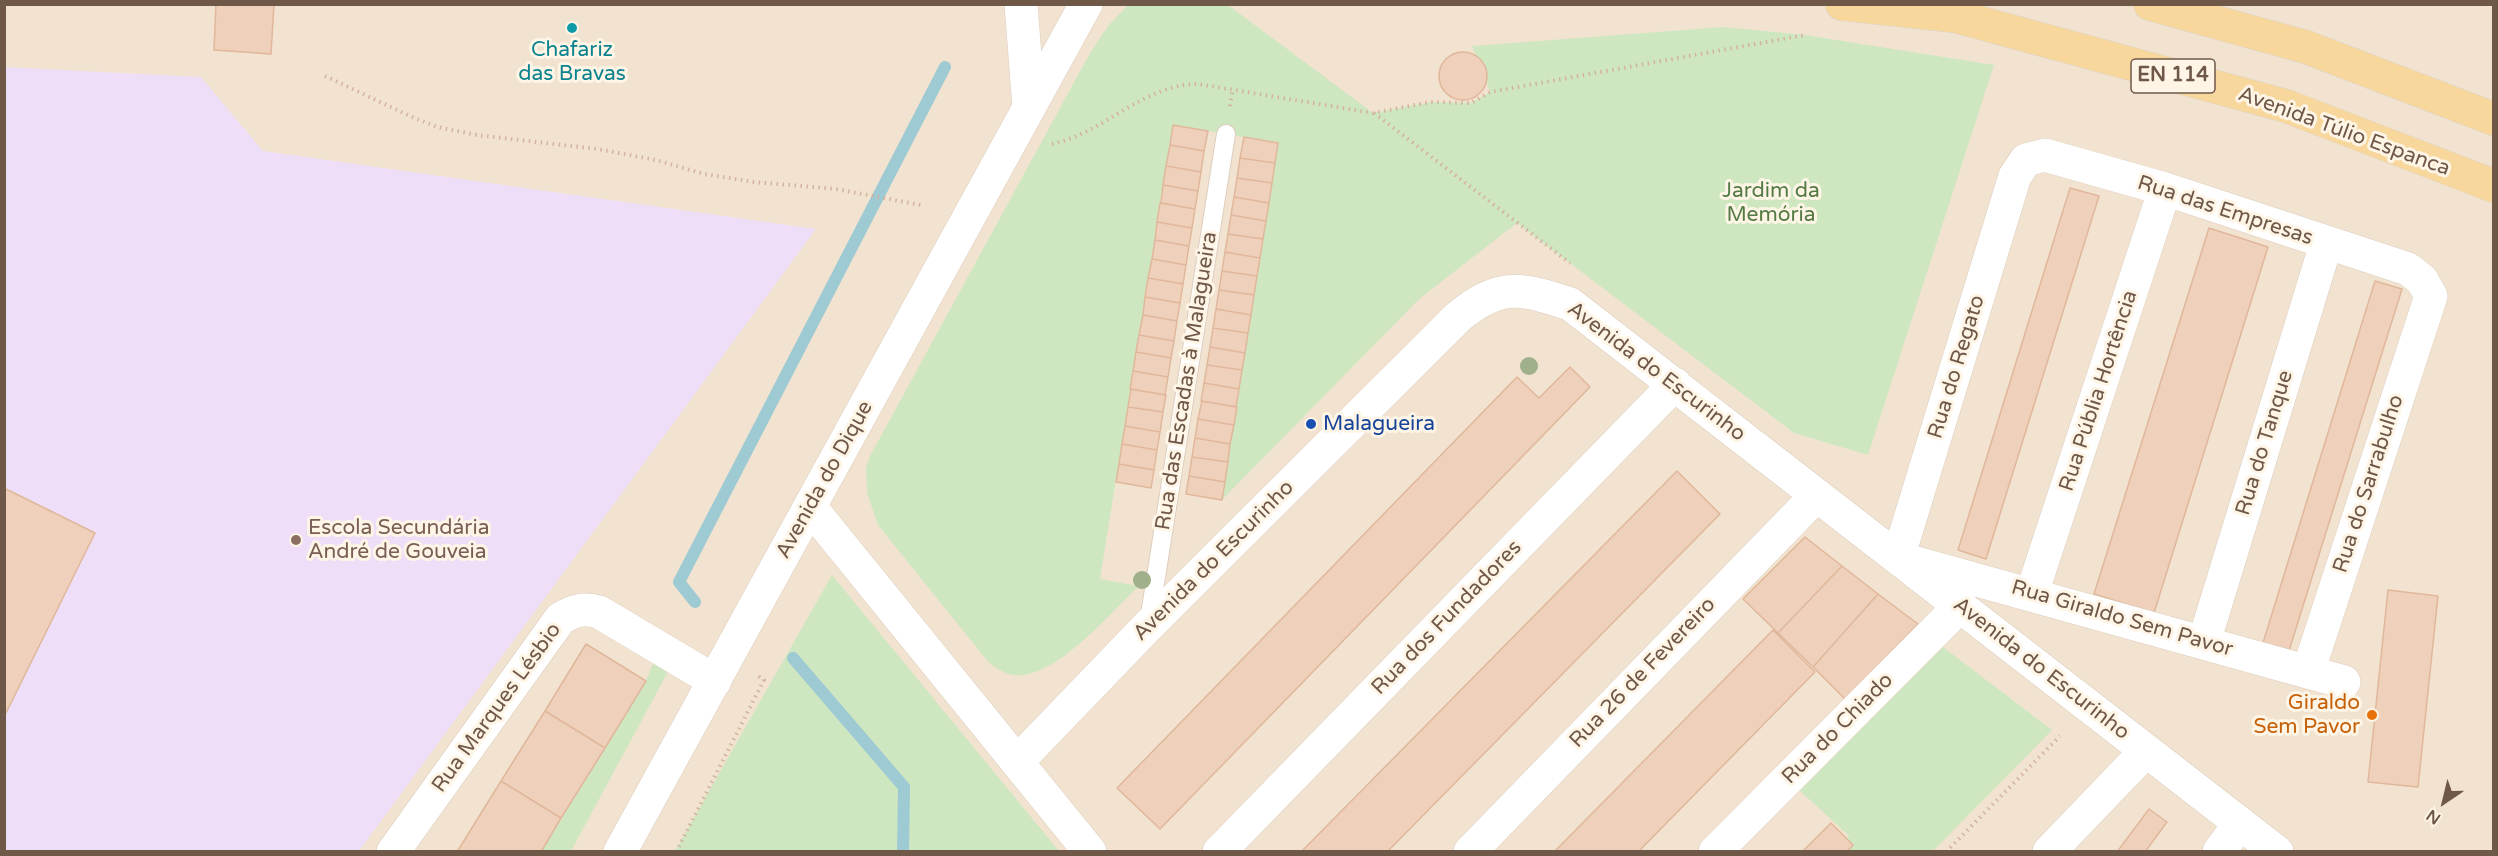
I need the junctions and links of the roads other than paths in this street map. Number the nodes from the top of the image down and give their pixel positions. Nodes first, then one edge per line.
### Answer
1 (1021, 4) edge
2 (1086, 4) edge
3 (1842, 4) edge
4 (2150, 4) edge
5 (1029, 108) junction
6 (2493, 119) edge
7 (1226, 134) dead end
8 (2016, 176) joint
9 (2493, 186) edge
10 (2165, 189) junction
11 (2326, 244) junction
12 (2431, 296) joint
13 (1675, 384) junction
14 (1817, 495) junction
15 (811, 508) junction
16 (1898, 558) junction
17 (2032, 593) junction
18 (1960, 606) junction
19 (1148, 627) junction
20 (2204, 642) junction
21 (2308, 672) junction
22 (715, 681) junction
23 (2344, 682) dead end
24 (2146, 751) junction
25 (1017, 762) junction
26 (2240, 823) junction
27 (393, 852) edge
28 (620, 852) edge
29 (1090, 852) edge
30 (1219, 852) edge
31 (1470, 852) edge
32 (1715, 852) edge
33 (2049, 852) edge
34 (2219, 852) edge
35 (2277, 852) edge

1 - 5 street
2 - 5 street, Avenida do Dique
3 - 9 main road, Avenida Túlio Espanca / EN 114
4 - 6 main road
5 - 15 street, Avenida do Dique
7 - 19 lane, Rua das Escadas à Malagueira
8 - 10 street, Rua das Empresas
8 - 16 street, Rua do Regato
10 - 11 street, Rua das Empresas
10 - 17 street, Rua Públia Hortência
11 - 12 street, Rua das Empresas
11 - 20 street, Rua do Tanque
12 - 21 street, Rua do Sarrabulho
13 - 14 street, Avenida do Escurinho
13 - 19 street, Avenida do Escurinho
13 - 30 street, Rua dos Fundadores
14 - 16 street, Avenida do Escurinho
14 - 31 street, Rua 26 de Fevereiro
15 - 22 street, Avenida do Dique
15 - 25 street
16 - 17 street, Rua Giraldo Sem Pavor
16 - 18 street, Avenida do Escurinho
17 - 20 street, Rua Giraldo Sem Pavor
18 - 24 street, Avenida do Escurinho
18 - 32 street, Rua do Chiado
19 - 25 street, Avenida do Escurinho
20 - 21 street, Rua Giraldo Sem Pavor
21 - 23 street, Rua Giraldo Sem Pavor
22 - 27 street, Rua Marques Lésbio
22 - 28 street, Avenida do Dique
24 - 26 street, Avenida do Escurinho
24 - 33 street
25 - 29 street
26 - 34 street
26 - 35 street, Avenida do Escurinho

